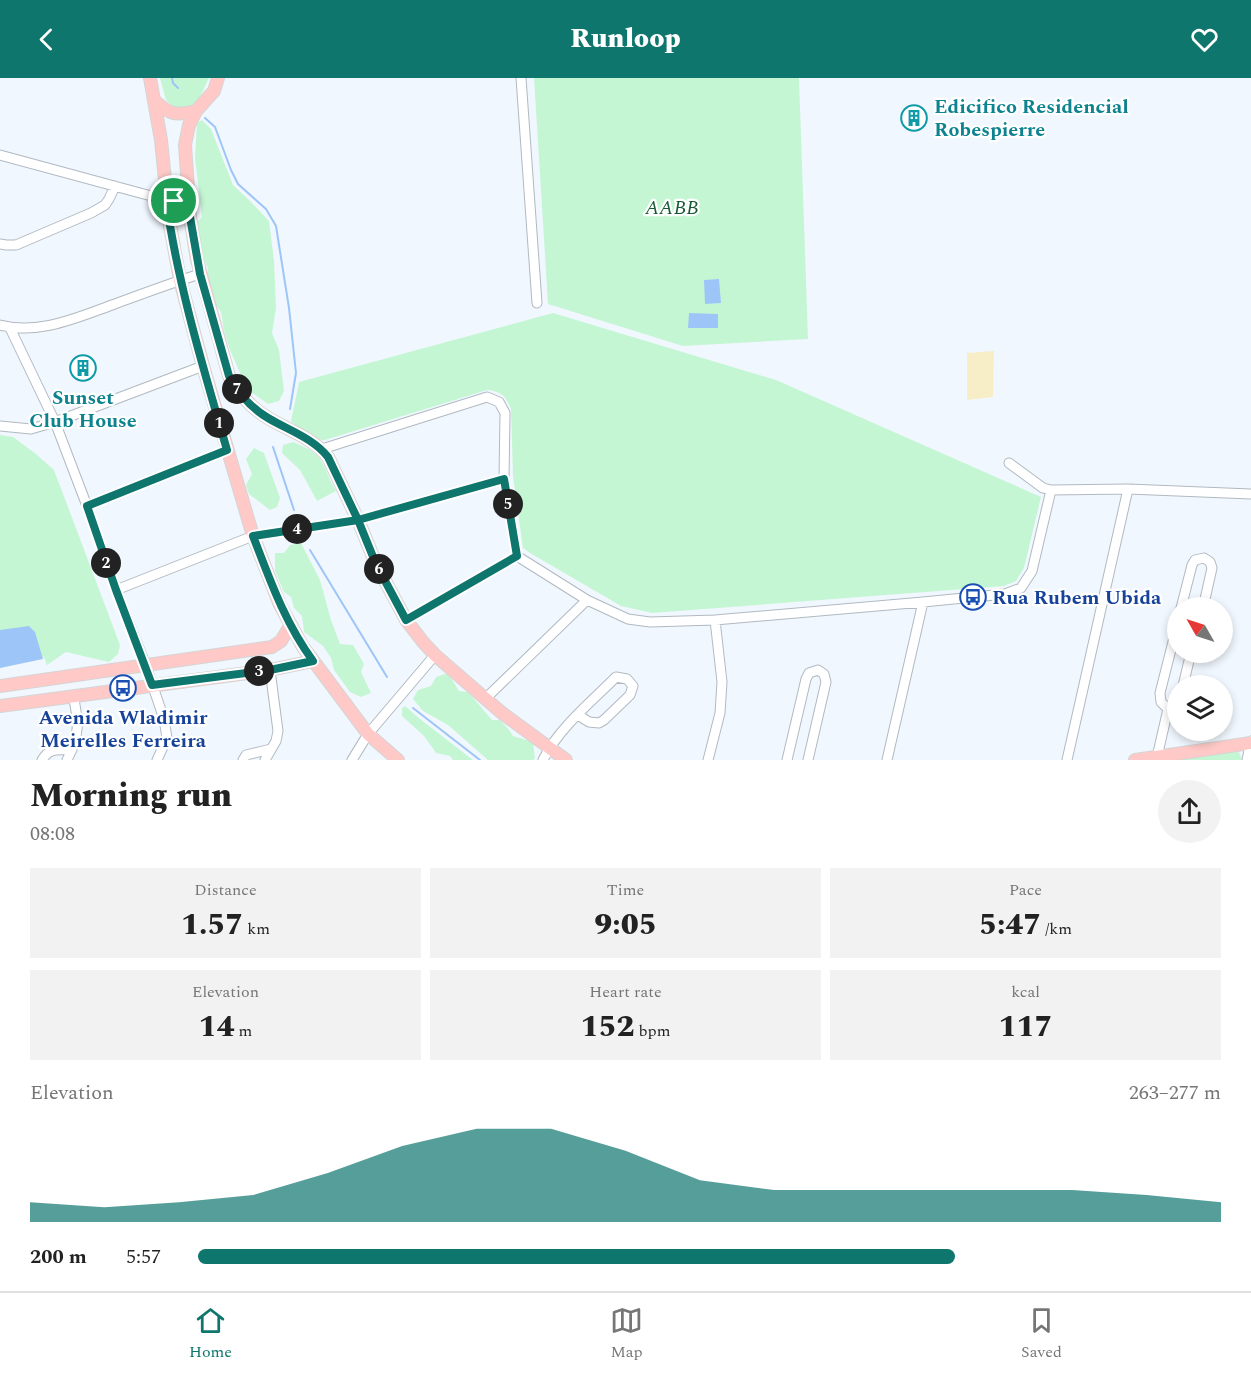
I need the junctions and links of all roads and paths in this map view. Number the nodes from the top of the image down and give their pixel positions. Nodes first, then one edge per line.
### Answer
1 (150, 78) edge
2 (218, 78) edge
3 (521, 78) edge
4 (154, 100) junction
5 (196, 111) junction
6 (0, 155) edge
7 (116, 186) junction
8 (166, 200) junction
9 (190, 217) junction
10 (0, 244) edge
11 (200, 274) junction
12 (180, 280) junction
13 (537, 303) dead end
14 (5, 327) edge
15 (203, 366) junction
16 (55, 422) junction
17 (0, 426) edge
18 (322, 449) junction
19 (227, 450) junction
20 (1009, 463) dead end
21 (504, 479) junction
22 (1128, 489) junction
23 (1051, 490) junction
24 (1251, 494) edge
25 (87, 506) junction
26 (358, 520) junction
27 (253, 536) junction
28 (517, 556) junction
29 (116, 590) junction
30 (1184, 597) edge
31 (1205, 597) edge
32 (587, 600) junction
33 (923, 602) junction
34 (406, 620) junction
35 (715, 620) junction
36 (290, 626) junction
37 (435, 655) junction
38 (313, 661) junction
39 (1168, 663) edge
40 (146, 666) junction
41 (270, 670) junction
42 (152, 685) junction
43 (0, 686) edge
44 (74, 695) junction
45 (485, 699) junction
46 (0, 705) edge
47 (1167, 708) edge
48 (1167, 713) edge
49 (578, 716) junction
50 (368, 734) junction
51 (1251, 742) edge
52 (549, 747) junction
53 (271, 749) junction
54 (72, 750) junction
55 (1157, 757) junction
56 (42, 760) edge
57 (67, 760) edge
58 (157, 760) edge
59 (243, 760) edge
60 (265, 760) edge
61 (352, 760) edge
62 (398, 760) edge
63 (543, 760) edge
64 (566, 760) edge
65 (708, 760) edge
66 (787, 760) edge
67 (807, 760) edge
68 (886, 760) edge
69 (1067, 760) edge
70 (1135, 760) edge
71 (1247, 760) edge

1 - 4 main road
2 - 5 main road
3 - 13 street
4 - 5 main road
4 - 8 main road
5 - 9 main road
6 - 7 street
7 - 8 street
7 - 10 street
8 - 9 main road
8 - 12 main road
9 - 11 main road
11 - 12 street
11 - 18 main road
12 - 14 street
12 - 15 main road
14 - 16 street
15 - 16 street
15 - 19 main road
16 - 17 street
16 - 25 street
18 - 21 street
18 - 26 main road
19 - 25 street
19 - 27 main road
20 - 23 street
21 - 26 street
21 - 28 street
22 - 23 street
22 - 24 street
22 - 69 street
23 - 33 street
25 - 29 street
26 - 27 street
26 - 34 main road
27 - 29 street
27 - 36 main road
28 - 32 street
28 - 34 street
29 - 40 street
30 - 31 street
32 - 35 street
32 - 45 street
33 - 35 street
33 - 68 street
34 - 37 main road
35 - 65 street
36 - 38 main road
36 - 40 main road
37 - 45 main road
37 - 50 street
38 - 41 main road
38 - 50 main road
39 - 47 street
40 - 42 street
40 - 43 main road
41 - 42 main road
41 - 53 street
42 - 44 main road
42 - 58 street
44 - 46 main road
44 - 54 street
45 - 52 main road
48 - 55 street
49 - 49 street
49 - 52 street
50 - 61 street
50 - 62 main road
51 - 55 main road
51 - 71 street
52 - 63 street
52 - 64 main road
53 - 59 street
53 - 60 street
54 - 56 street
54 - 57 street
55 - 70 main road
66 - 67 street

